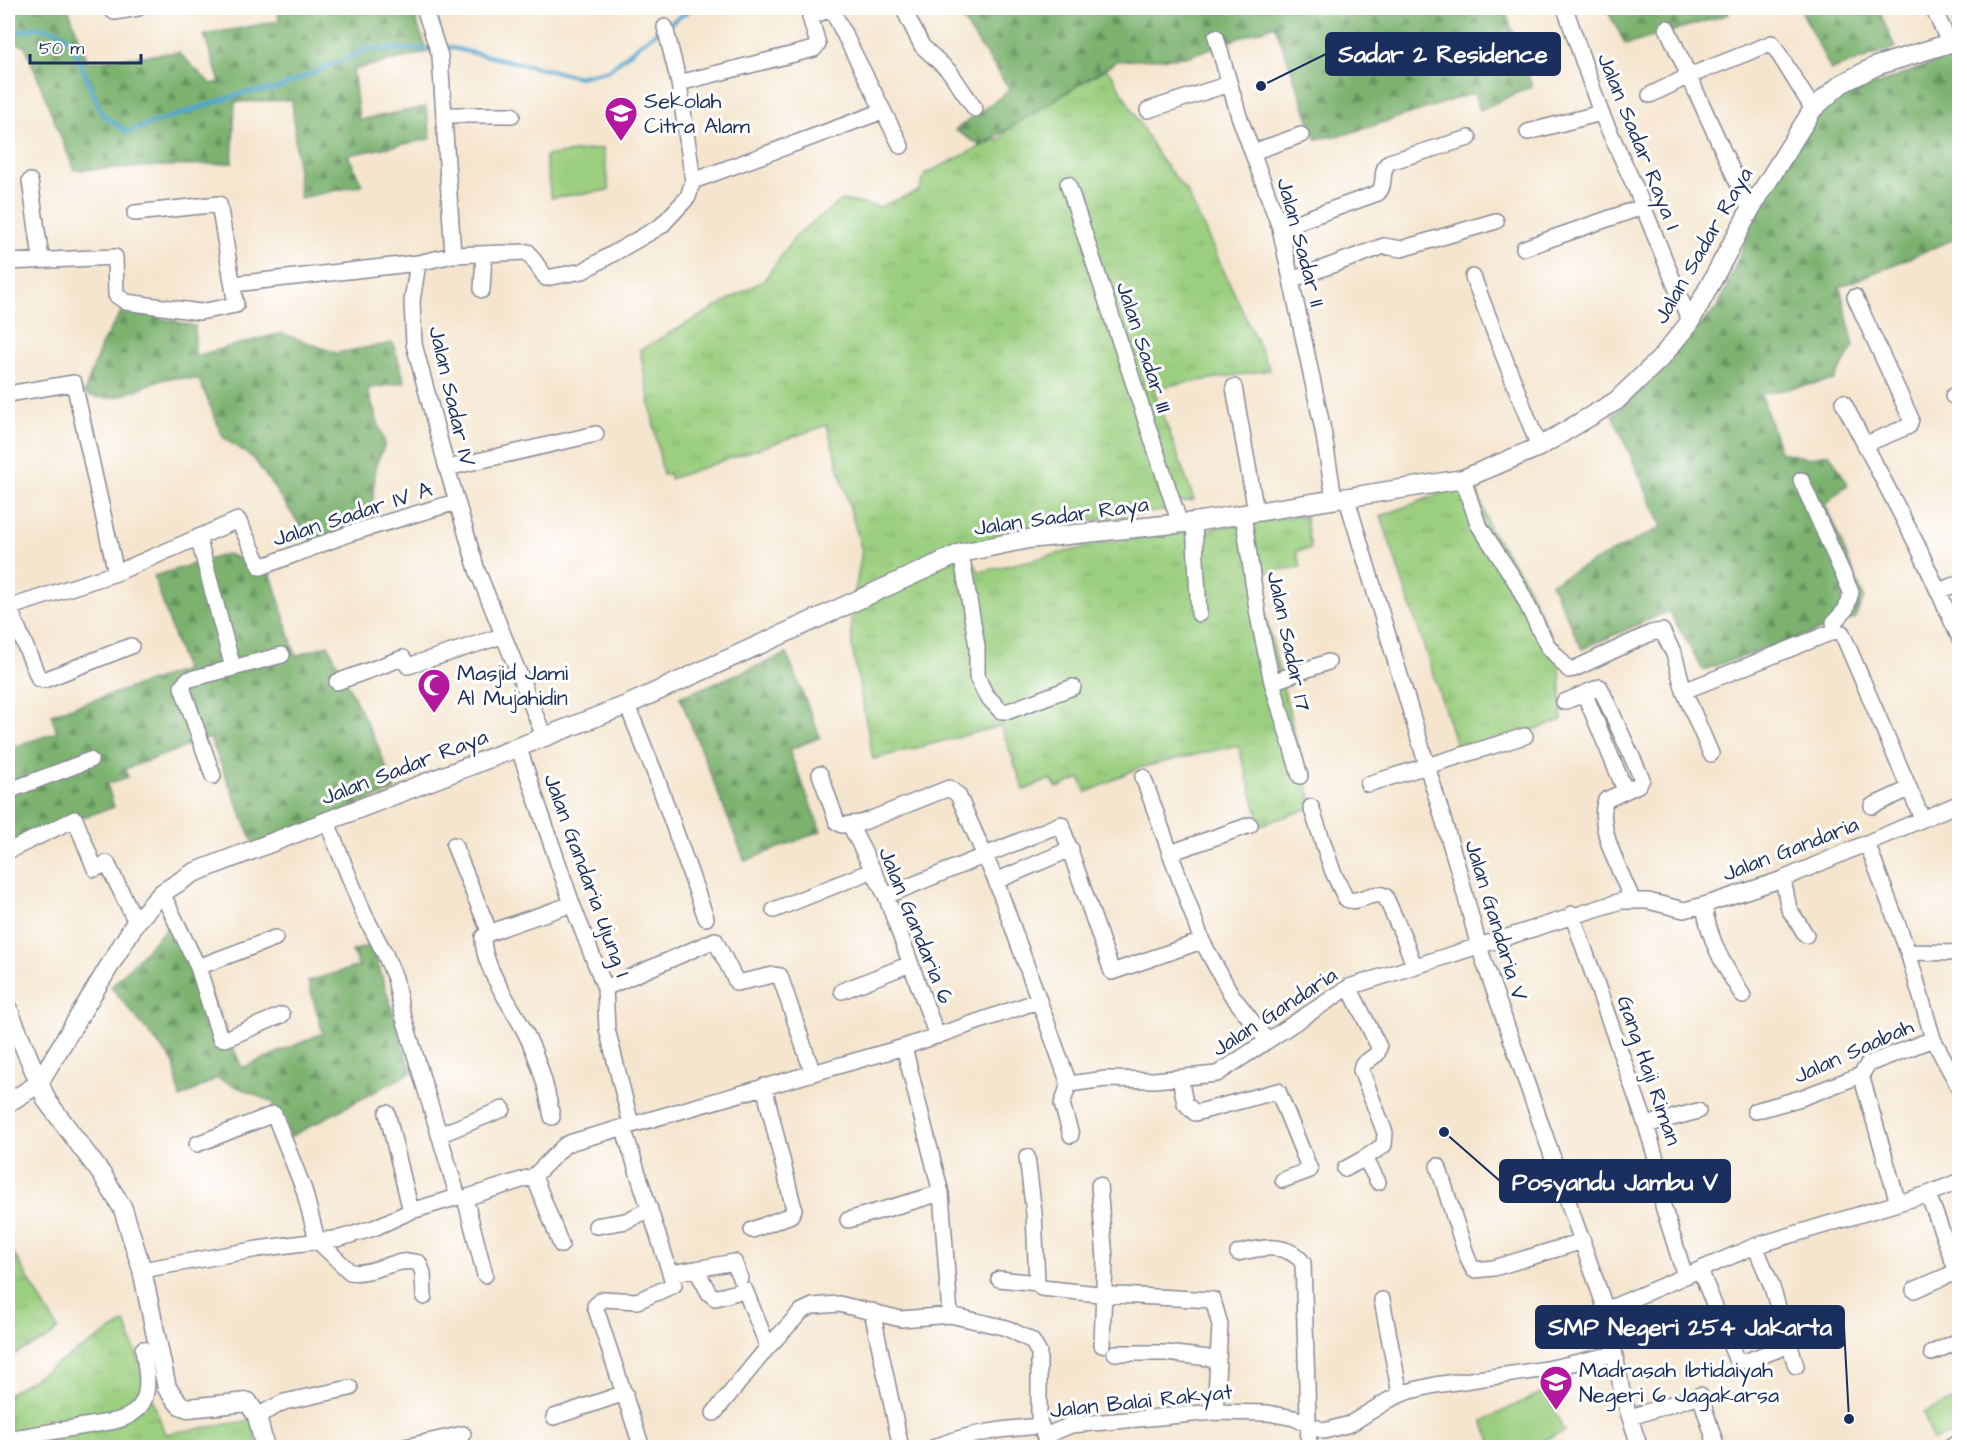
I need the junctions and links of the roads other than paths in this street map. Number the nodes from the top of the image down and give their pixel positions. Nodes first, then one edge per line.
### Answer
1 (138, 8) edge
2 (424, 8) edge
3 (832, 8) edge
4 (903, 8) edge
5 (1565, 8) edge
6 (1933, 8) edge
7 (112, 10) edge
8 (665, 27) dead end
9 (1667, 28) dead end
10 (1216, 37) dead end
11 (1954, 41) edge
12 (1689, 76) junction
13 (679, 83) junction
14 (1229, 84) junction
15 (1650, 95) dead end
16 (975, 109) dead end
17 (1813, 109) junction
18 (1149, 110) dead end
19 (884, 111) junction
20 (1600, 114) junction
21 (446, 115) junction
22 (512, 115) dead end
23 (1528, 132) dead end
24 (1301, 135) dead end
25 (1469, 138) dead end
26 (901, 146) dead end
27 (1253, 152) junction
28 (30, 181) dead end
29 (693, 181) junction
30 (1068, 183) dead end
31 (1642, 207) junction
32 (1750, 210) junction
33 (135, 213) dead end
34 (1496, 222) dead end
35 (1280, 228) junction
36 (1524, 248) dead end
37 (484, 254) junction
38 (453, 255) junction
39 (41, 258) junction
40 (8, 262) edge
41 (418, 263) junction
42 (1473, 277) dead end
43 (1291, 280) junction
44 (234, 284) junction
45 (482, 290) dead end
46 (1855, 297) dead end
47 (1690, 322) junction
48 (1234, 387) dead end
49 (8, 394) edge
50 (1843, 402) dead end
51 (597, 434) dead end
52 (1866, 444) junction
53 (1539, 447) junction
54 (447, 468) junction
55 (1463, 479) junction
56 (1801, 480) dead end
57 (1340, 497) junction
58 (456, 502) junction
59 (1249, 513) junction
60 (1187, 523) junction
61 (198, 537) junction
62 (961, 553) junction
63 (116, 573) junction
64 (1959, 583) edge
65 (1938, 591) junction
66 (8, 607) edge
67 (1199, 614) dead end
68 (1835, 631) junction
69 (502, 636) junction
70 (1959, 639) edge
71 (131, 646) dead end
72 (282, 655) dead end
73 (1328, 662) dead end
74 (233, 668) junction
75 (337, 682) dead end
76 (1272, 682) junction
77 (1073, 687) dead end
78 (1684, 691) junction
79 (1585, 695) junction
80 (1564, 702) dead end
81 (627, 705) junction
82 (544, 736) junction
83 (1525, 736) dead end
84 (518, 747) junction
85 (1710, 754) dead end
86 (90, 760) dead end
87 (1425, 766) junction
88 (820, 774) dead end
89 (213, 776) dead end
90 (1300, 776) dead end
91 (1143, 777) dead end
92 (1368, 784) dead end
93 (1909, 789) junction
94 (1625, 790) junction
95 (8, 791) edge
96 (1959, 803) edge
97 (1872, 806) dead end
98 (1311, 807) dead end
99 (1922, 818) junction
100 (327, 822) junction
101 (850, 825) junction
102 (1250, 825) dead end
103 (1867, 843) junction
104 (454, 845) dead end
105 (1071, 849) junction
106 (8, 851) edge
107 (1170, 853) junction
108 (984, 856) junction
109 (871, 871) junction
110 (1783, 879) junction
111 (996, 881) junction
112 (162, 893) junction
113 (885, 896) junction
114 (1632, 899) junction
115 (572, 904) junction
116 (1704, 905) junction
117 (774, 910) dead end
118 (1572, 914) junction
119 (706, 918) dead end
120 (136, 922) junction
121 (489, 932) junction
122 (1806, 935) dead end
123 (275, 938) dead end
124 (1202, 941) junction
125 (1479, 946) junction
126 (1908, 952) junction
127 (1959, 953) edge
128 (910, 964) junction
129 (1413, 966) junction
130 (198, 967) junction
131 (1349, 987) junction
132 (605, 988) junction
133 (842, 991) dead end
134 (1743, 996) dead end
135 (1038, 1001) junction
136 (8, 1008) edge
137 (282, 1016) dead end
138 (937, 1036) junction
139 (1933, 1039) junction
140 (1267, 1041) junction
141 (904, 1047) junction
142 (812, 1071) junction
143 (1861, 1075) junction
144 (1180, 1078) junction
145 (38, 1084) junction
146 (1069, 1084) junction
147 (764, 1086) junction
148 (1959, 1089) edge
149 (8, 1103) edge
150 (503, 1109) dead end
151 (1698, 1110) dead end
152 (1755, 1112) dead end
153 (387, 1113) dead end
154 (552, 1117) dead end
155 (1646, 1125) junction
156 (627, 1126) junction
157 (439, 1135) junction
158 (1071, 1135) dead end
159 (197, 1144) dead end
160 (1027, 1156) dead end
161 (1365, 1158) junction
162 (1438, 1166) dead end
163 (1345, 1169) dead end
164 (534, 1176) junction
165 (1283, 1180) dead end
166 (1959, 1181) edge
167 (1378, 1182) dead end
168 (1099, 1185) dead end
169 (941, 1193) junction
170 (1928, 1194) junction
171 (462, 1198) junction
172 (1898, 1203) junction
173 (650, 1209) junction
174 (411, 1211) junction
175 (848, 1220) dead end
176 (596, 1226) dead end
177 (752, 1230) dead end
178 (317, 1240) junction
179 (1583, 1241) junction
180 (561, 1245) dead end
181 (1755, 1246) junction
182 (1238, 1253) dead end
183 (696, 1269) junction
184 (142, 1270) junction
185 (672, 1273) junction
186 (1692, 1273) junction
187 (484, 1275) dead end
188 (1958, 1276) edge
189 (740, 1278) dead end
190 (999, 1279) dead end
191 (1037, 1283) junction
192 (1914, 1290) dead end
193 (1104, 1295) junction
194 (424, 1297) dead end
195 (1382, 1300) dead end
196 (872, 1311) junction
197 (1606, 1311) junction
198 (950, 1315) junction
199 (1959, 1340) edge
200 (1102, 1345) dead end
201 (1790, 1345) junction
202 (768, 1347) junction
203 (142, 1349) dead end
204 (1115, 1353) dead end
205 (1932, 1353) dead end
206 (1614, 1354) junction
207 (1217, 1359) junction
208 (1796, 1366) dead end
209 (350, 1388) dead end
210 (625, 1393) junction
211 (1400, 1394) junction
212 (1215, 1412) junction
213 (714, 1413) dead end
214 (257, 1416) junction
215 (554, 1417) dead end
216 (1631, 1417) junction
217 (1308, 1423) junction
218 (463, 1434) dead end
219 (1044, 1436) edge
220 (1959, 1441) edge
221 (15, 1442) edge
222 (265, 1448) edge
223 (400, 1448) edge
224 (642, 1448) edge
225 (901, 1448) edge
226 (933, 1448) edge
227 (1310, 1448) edge
228 (1640, 1448) edge
229 (1717, 1448) edge
230 (1949, 1448) edge

1 - 7 street
2 - 21 street
3 - 13 street
3 - 19 street
4 - 16 street
5 - 20 street, Jalan Sadar Raya I
6 - 11 street
8 - 13 street
9 - 12 street
10 - 14 street, Jalan Sadar II
11 - 17 street, Jalan Sadar Raya
12 - 15 street
12 - 17 street
12 - 32 street
13 - 29 street
14 - 18 street
14 - 27 street, Jalan Sadar II
17 - 32 street, Jalan Sadar Raya
19 - 26 street
19 - 29 street
20 - 23 street
20 - 31 street, Jalan Sadar Raya I
21 - 22 street
21 - 38 street
24 - 27 street
25 - 35 street
27 - 35 street, Jalan Sadar II
28 - 39 street
29 - 37 street
30 - 60 street, Jalan Sadar III
31 - 36 street
31 - 47 street, Jalan Sadar Raya I
32 - 47 street, Jalan Sadar Raya
33 - 44 street
34 - 43 street
35 - 43 street, Jalan Sadar II
37 - 38 street
37 - 45 street
38 - 41 street
39 - 40 street
39 - 44 street
41 - 44 street
41 - 54 street, Jalan Sadar IV
42 - 53 street
43 - 57 street, Jalan Sadar II
46 - 52 street
47 - 53 street, Jalan Sadar Raya
48 - 59 street, Jalan Sadar 17
49 - 63 street
50 - 52 street
51 - 54 street
52 - 65 street
53 - 55 street, Jalan Sadar Raya
54 - 58 street, Jalan Sadar IV
55 - 57 street, Jalan Sadar Raya
55 - 78 street
56 - 68 street
57 - 59 street, Jalan Sadar Raya
57 - 87 street, Jalan Gandaria V
58 - 61 street, Jalan Sadar IV A
58 - 69 street, Jalan Sadar IV
59 - 60 street, Jalan Sadar Raya
59 - 76 street, Jalan Sadar 17
60 - 62 street, Jalan Sadar Raya
60 - 67 street, Jalan Sadar III
61 - 63 street
61 - 74 street
62 - 77 street
62 - 81 street, Jalan Sadar Raya
63 - 66 street
64 - 65 street
65 - 70 street
66 - 71 street
68 - 78 street
68 - 93 street
69 - 75 street
69 - 82 street, Jalan Sadar IV
72 - 74 street
73 - 76 street
74 - 89 street
76 - 90 street, Jalan Sadar 17
78 - 85 street
79 - 80 street
79 - 94 street
79 - 94 street
81 - 82 street, Jalan Sadar Raya
81 - 119 street
82 - 84 street, Jalan Sadar Raya
83 - 87 street
84 - 100 street, Jalan Sadar Raya
84 - 115 street, Jalan Gandaria Ujung I
86 - 95 street
87 - 92 street
87 - 125 street, Jalan Gandaria V
88 - 101 street, Jalan Gandaria 6
91 - 107 street
93 - 97 street
93 - 99 street
94 - 114 street
96 - 99 street, Jalan Gandaria
98 - 129 street
99 - 103 street, Jalan Gandaria
100 - 112 street, Jalan Sadar Raya
100 - 157 street
101 - 108 street
101 - 109 street, Jalan Gandaria 6
102 - 107 street
103 - 110 street, Jalan Gandaria
103 - 126 street
104 - 121 street
105 - 108 street
105 - 111 street
105 - 124 street
106 - 120 street
107 - 124 street
108 - 111 street
108 - 113 street
109 - 113 street, Jalan Gandaria 6
109 - 117 street
110 - 116 street, Jalan Gandaria
110 - 122 street
111 - 135 street
112 - 120 street, Jalan Sadar Raya
112 - 130 street
113 - 128 street, Jalan Gandaria 6
114 - 116 street, Jalan Gandaria
114 - 118 street, Jalan Gandaria
115 - 121 street
115 - 132 street, Jalan Gandaria Ujung I
116 - 134 street
118 - 125 street, Jalan Gandaria
118 - 155 street, Gang Haji Riman
120 - 145 street, Jalan Sadar Raya
121 - 154 street
123 - 130 street
124 - 140 street
125 - 129 street, Jalan Gandaria
125 - 179 street, Jalan Gandaria V
126 - 127 street
126 - 139 street
128 - 133 street
128 - 138 street, Jalan Gandaria 6
129 - 131 street, Jalan Gandaria
130 - 137 street
131 - 140 street, Jalan Gandaria
131 - 161 street
132 - 142 street
132 - 156 street, Jalan Gandaria Ujung I
135 - 138 street
135 - 146 street
136 - 145 street
138 - 141 street
139 - 143 street, Jalan Saabah
139 - 148 street
140 - 144 street, Jalan Gandaria
141 - 142 street
141 - 169 street
142 - 147 street
143 - 152 street, Jalan Saabah
143 - 172 street
144 - 146 street, Jalan Gandaria
144 - 165 street
145 - 149 street, Jalan Sadar Raya
145 - 184 street
146 - 158 street
147 - 156 street
147 - 177 street
150 - 157 street
151 - 155 street
153 - 174 street
155 - 186 street, Gang Haji Riman
156 - 164 street
156 - 173 street, Jalan Gandaria Ujung I
157 - 171 street
159 - 178 street
160 - 191 street
161 - 163 street
161 - 167 street
162 - 179 street
164 - 171 street
164 - 180 street
166 - 170 street
168 - 193 street
169 - 175 street
169 - 198 street
170 - 172 street
170 - 188 street
171 - 174 street
171 - 187 street
172 - 181 street
173 - 176 street
173 - 185 street, Jalan Gandaria Ujung I
174 - 178 street
178 - 184 street
178 - 194 street
179 - 197 street, Jalan Gandaria V
181 - 186 street
181 - 201 street
182 - 217 street
183 - 185 street
183 - 189 street
183 - 202 street
184 - 214 street
185 - 210 street
186 - 197 street
186 - 201 street
188 - 192 street
190 - 191 street
191 - 193 street
193 - 200 street
193 - 207 street
195 - 211 street
196 - 198 street, Jalan Balai Rakyat
196 - 202 street, Jalan Balai Rakyat
196 - 225 street
197 - 206 street, Jalan Gandaria V
198 - 219 street, Jalan Balai Rakyat
199 - 205 street
201 - 208 street
202 - 213 street, Jalan Balai Rakyat
203 - 221 street
204 - 207 street
206 - 211 street
206 - 216 street, Jalan Gandaria V
207 - 212 street
209 - 214 street
210 - 215 street
210 - 224 street
211 - 217 street
212 - 217 street, Jalan Balai Rakyat
212 - 219 street, Jalan Balai Rakyat
214 - 222 street
216 - 228 street, Jalan Gandaria V
216 - 229 street
217 - 227 street
218 - 223 street
219 - 226 street
220 - 230 street

